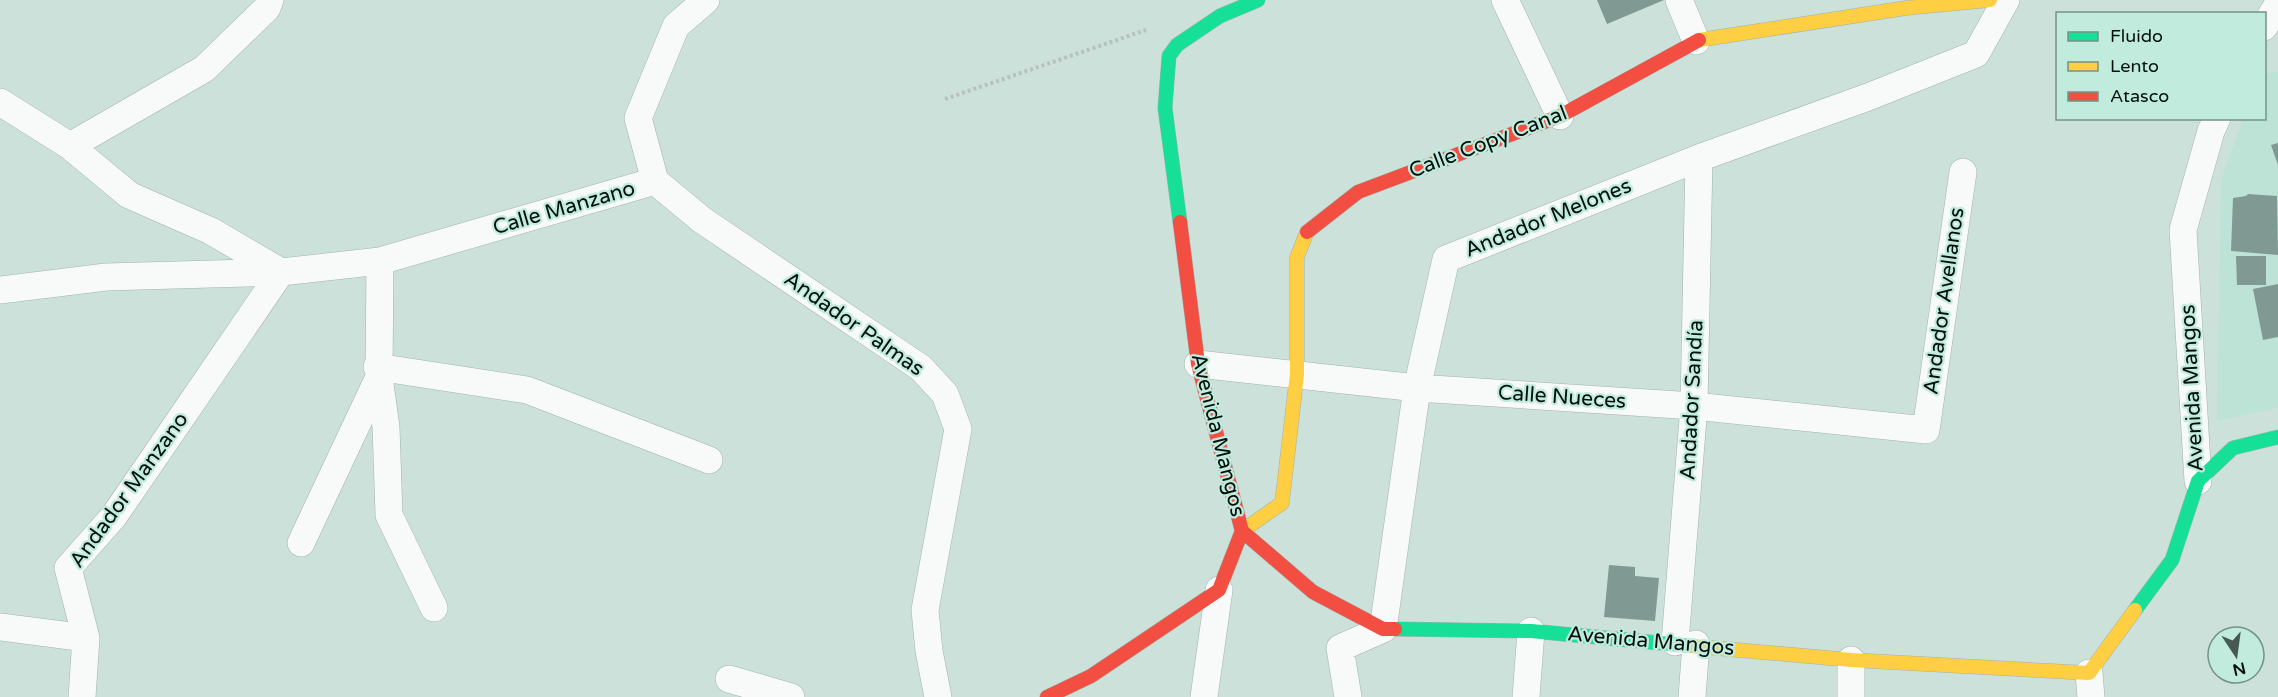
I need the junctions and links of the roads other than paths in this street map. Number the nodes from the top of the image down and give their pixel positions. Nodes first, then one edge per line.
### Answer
1 (270, 0) edge
2 (706, 0) edge
3 (1258, 0) edge
4 (1505, 0) edge
5 (1679, 0) edge
6 (1990, 0) edge
7 (2006, 0) edge
8 (1903, 4) edge
9 (2278, 4) edge
10 (2266, 25) edge
11 (1696, 41) junction
12 (0, 102) edge
13 (1560, 116) junction
14 (2216, 120) edge
15 (70, 146) junction
16 (1699, 158) junction
17 (1963, 172) dead end
18 (655, 181) junction
19 (380, 261) junction
20 (281, 272) junction
21 (0, 290) edge
22 (1198, 364) junction
23 (378, 372) junction
24 (1296, 374) junction
25 (1417, 388) junction
26 (1694, 406) junction
27 (1926, 430) joint
28 (2278, 437) edge
29 (709, 460) dead end
30 (2198, 481) junction
31 (1242, 531) junction
32 (301, 543) dead end
33 (1219, 590) junction
34 (434, 608) dead end
35 (0, 627) edge
36 (1383, 629) junction
37 (1531, 631) junction
38 (86, 638) junction
39 (1685, 643) junction
40 (1851, 660) junction
41 (729, 679) dead end
42 (2090, 685) edge
43 (1091, 687) edge
44 (82, 697) edge
45 (791, 697) edge
46 (938, 697) edge
47 (1047, 697) edge
48 (1204, 697) edge
49 (1348, 697) edge
50 (1526, 697) edge
51 (1692, 697) edge
52 (1851, 697) edge

1 - 15 street
2 - 18 street, Calle Manzano
3 - 22 main road, Avenida Mangos
4 - 13 street
5 - 11 street
6 - 8 main road, Calle Copy Canal
7 - 16 street, Andador Melones
8 - 11 main road, Calle Copy Canal
9 - 10 street
11 - 13 main road, Calle Copy Canal
12 - 15 street
13 - 24 main road, Calle Copy Canal
14 - 30 street, Avenida Mangos
15 - 20 street
16 - 25 street, Andador Melones
16 - 26 street, Andador Sandía
17 - 27 street, Andador Avellanos
18 - 19 street, Calle Manzano
18 - 46 street, Andador Palmas
19 - 20 street, Calle Manzano
19 - 23 street
20 - 21 street, Calle Manzano
20 - 38 street, Andador Manzano
22 - 24 street, Calle Nueces
22 - 31 main road, Avenida Mangos
23 - 29 street
23 - 32 street
23 - 34 street
24 - 25 street, Calle Nueces
24 - 31 main road, Calle Copy Canal
25 - 26 street, Calle Nueces
25 - 36 street, Andador Melones
26 - 27 street, Calle Nueces
26 - 39 street, Andador Sandía
28 - 30 main road
30 - 42 main road, Avenida Mangos
31 - 33 main road
31 - 36 main road, Avenida Mangos
33 - 43 main road
33 - 48 street
35 - 38 street
36 - 37 main road, Avenida Mangos
36 - 49 street
37 - 39 main road, Avenida Mangos
37 - 50 street
38 - 44 street, Andador Manzano
39 - 40 main road, Avenida Mangos
39 - 51 street, Andador Sandía
40 - 42 main road, Avenida Mangos
40 - 52 street
41 - 45 street
43 - 47 main road

